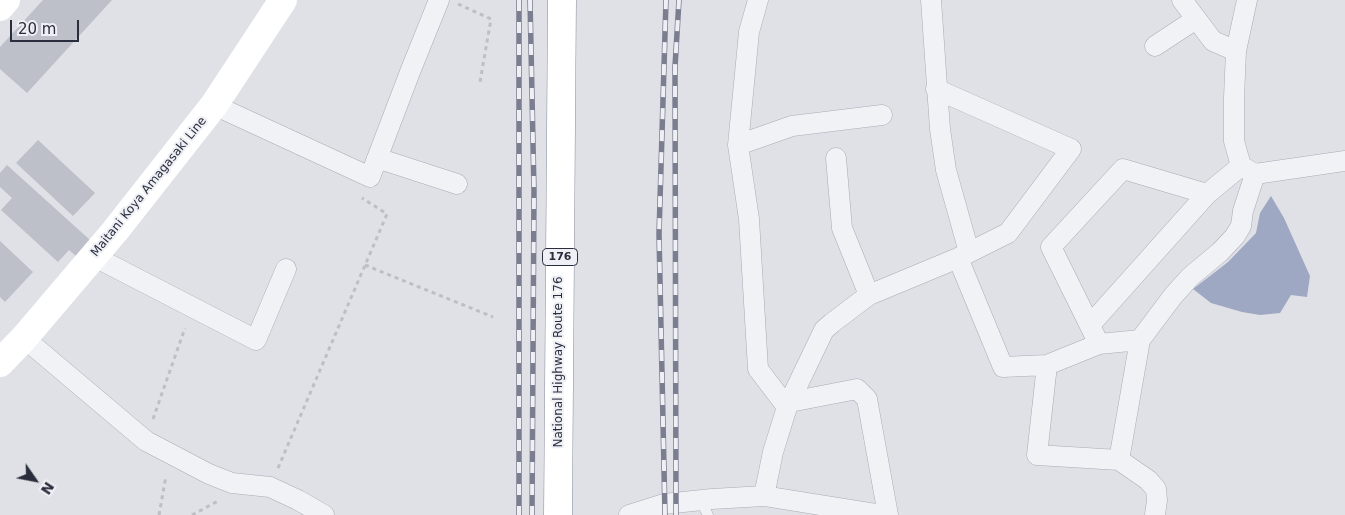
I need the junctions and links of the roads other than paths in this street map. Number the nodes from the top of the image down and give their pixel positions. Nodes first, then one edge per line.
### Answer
1 (6, 0) edge
2 (283, 0) edge
3 (562, 0) edge
4 (758, 0) edge
5 (931, 0) edge
6 (1182, 0) edge
7 (1247, 0) edge
8 (448, 2) edge
9 (0, 7) edge
10 (1196, 19) junction
11 (1155, 46) dead end
12 (1236, 51) junction
13 (936, 89) junction
14 (214, 105) junction
15 (882, 115) dead end
16 (738, 145) junction
17 (377, 158) junction
18 (836, 158) dead end
19 (1345, 161) edge
20 (1248, 170) junction
21 (456, 184) dead end
22 (1207, 194) junction
23 (963, 255) junction
24 (93, 256) junction
25 (286, 269) dead end
26 (869, 296) junction
27 (1090, 325) junction
28 (24, 338) junction
29 (1140, 340) junction
30 (1099, 344) junction
31 (0, 363) edge
32 (1047, 365) junction
33 (789, 405) junction
34 (1119, 460) junction
35 (764, 496) junction
36 (704, 507) edge
37 (324, 515) edge
38 (558, 515) edge
39 (629, 515) edge
40 (883, 515) edge
41 (888, 515) edge
42 (1155, 515) edge

1 - 9 main road
2 - 14 main road, Maitani Koya Amagasaki Line
3 - 38 main road, National Highway Route 176 / 176
4 - 16 street
5 - 13 street
6 - 10 street
7 - 12 street
8 - 17 street
10 - 11 street
10 - 12 street
12 - 20 street
13 - 23 street
13 - 23 street
14 - 17 street
14 - 24 main road, Maitani Koya Amagasaki Line
15 - 16 street
16 - 33 street
17 - 21 street
18 - 26 street
19 - 20 street
20 - 22 street
20 - 29 street
22 - 27 street
22 - 27 street
23 - 26 street
23 - 32 street
24 - 25 street
24 - 28 main road, Maitani Koya Amagasaki Line
26 - 33 street
27 - 30 street
28 - 31 main road, Maitani Koya Amagasaki Line
28 - 37 street
29 - 30 street
29 - 34 street
30 - 32 street
32 - 34 street
33 - 35 street
33 - 41 street
34 - 42 street
35 - 36 street
35 - 40 street
36 - 39 street

